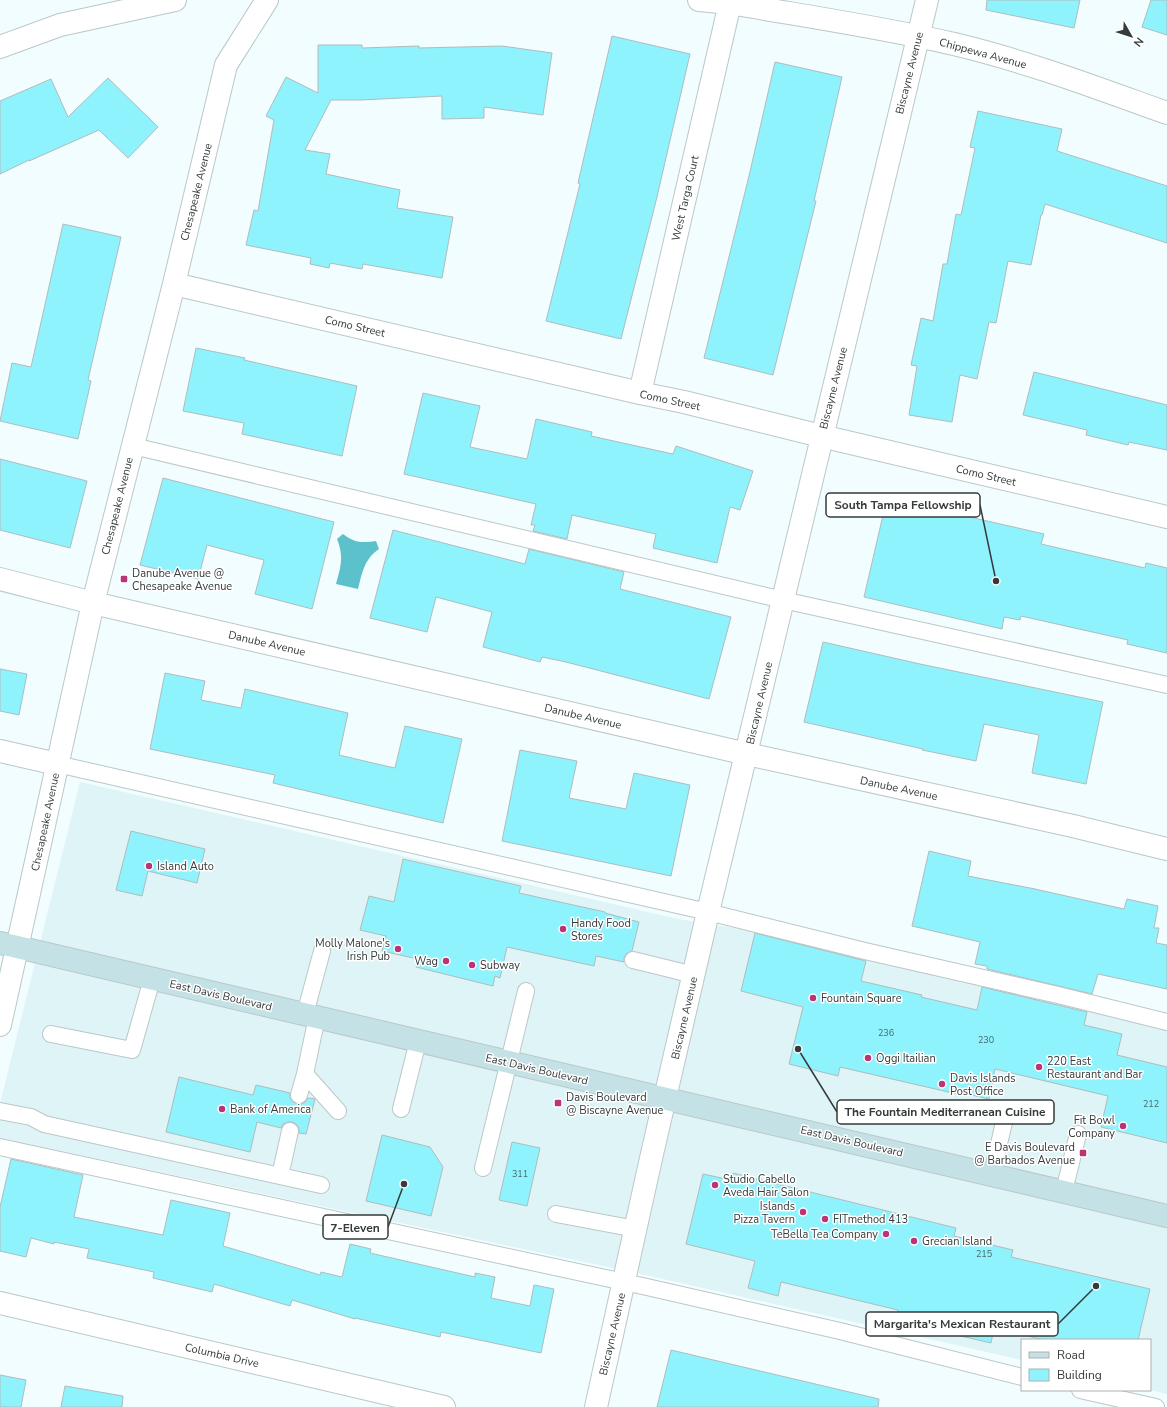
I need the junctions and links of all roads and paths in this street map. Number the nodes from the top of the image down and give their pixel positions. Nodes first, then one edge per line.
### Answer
1 (175, 0) edge
2 (267, 0) edge
3 (699, 0) edge
4 (927, 0) edge
5 (730, 3) junction
6 (918, 37) junction
7 (0, 46) edge
8 (1167, 113) edge
9 (174, 284) junction
10 (640, 393) junction
11 (821, 436) junction
12 (133, 446) junction
13 (1167, 517) edge
14 (0, 579) edge
15 (783, 600) junction
16 (93, 603) junction
17 (1167, 685) edge
18 (0, 751) edge
19 (747, 754) junction
20 (57, 764) junction
21 (1167, 849) edge
22 (708, 912) junction
23 (9, 945) edge
24 (322, 952) dead end
25 (633, 960) dead end
26 (694, 975) junction
27 (152, 979) junction
28 (526, 991) dead end
29 (311, 1016) junction
30 (1167, 1022) edge
31 (0, 1025) edge
32 (51, 1034) dead end
33 (418, 1041) junction
34 (508, 1062) junction
35 (304, 1074) junction
36 (299, 1095) dead end
37 (666, 1098) junction
38 (401, 1109) dead end
39 (0, 1111) edge
40 (338, 1111) dead end
41 (1005, 1118) dead end
42 (290, 1130) dead end
43 (1078, 1134) dead end
44 (0, 1147) edge
45 (483, 1168) dead end
46 (992, 1174) junction
47 (280, 1176) junction
48 (320, 1185) dead end
49 (1064, 1191) junction
50 (556, 1214) dead end
51 (1167, 1216) edge
52 (636, 1229) junction
53 (624, 1282) junction
54 (0, 1303) edge
55 (1021, 1377) edge
56 (1084, 1391) edge
57 (444, 1407) edge
58 (596, 1407) edge
59 (1156, 1407) edge

1 - 7 street
2 - 9 street, Chesapeake Avenue
3 - 5 street, Chippewa Avenue
4 - 6 street, Biscayne Avenue
5 - 6 street, Chippewa Avenue
5 - 10 street, West Targa Court
6 - 8 street, Chippewa Avenue
6 - 11 street, Biscayne Avenue
9 - 10 street, Como Street
9 - 12 street, Chesapeake Avenue
10 - 11 street, Como Street
11 - 13 street, Como Street
11 - 15 street, Biscayne Avenue
12 - 15 lane
12 - 16 street, Chesapeake Avenue
14 - 16 street, Danube Avenue
15 - 17 lane
15 - 19 street, Biscayne Avenue
16 - 19 street, Danube Avenue
16 - 20 street, Chesapeake Avenue
18 - 20 street
19 - 21 street, Danube Avenue
19 - 22 street, Biscayne Avenue
20 - 22 lane
20 - 23 street, Chesapeake Avenue
22 - 26 street, Biscayne Avenue
22 - 30 lane
23 - 27 street, East Davis Boulevard
23 - 31 street, Chesapeake Avenue
24 - 29 lane
25 - 26 lane
26 - 37 street, Biscayne Avenue
27 - 29 street, East Davis Boulevard
27 - 32 lane
28 - 34 lane
29 - 33 street, East Davis Boulevard
29 - 35 lane
33 - 34 street, East Davis Boulevard
33 - 38 lane
34 - 37 street, East Davis Boulevard
34 - 45 lane
35 - 36 lane
35 - 40 lane
37 - 46 street, East Davis Boulevard
37 - 52 street, Biscayne Avenue
39 - 47 lane
41 - 46 lane
42 - 47 lane
43 - 49 lane
44 - 53 lane
46 - 49 street, East Davis Boulevard
47 - 48 lane
49 - 51 street, East Davis Boulevard
50 - 52 lane
52 - 53 street, Biscayne Avenue
53 - 55 lane
53 - 58 street, Biscayne Avenue
54 - 57 street, Columbia Drive
56 - 59 lane

